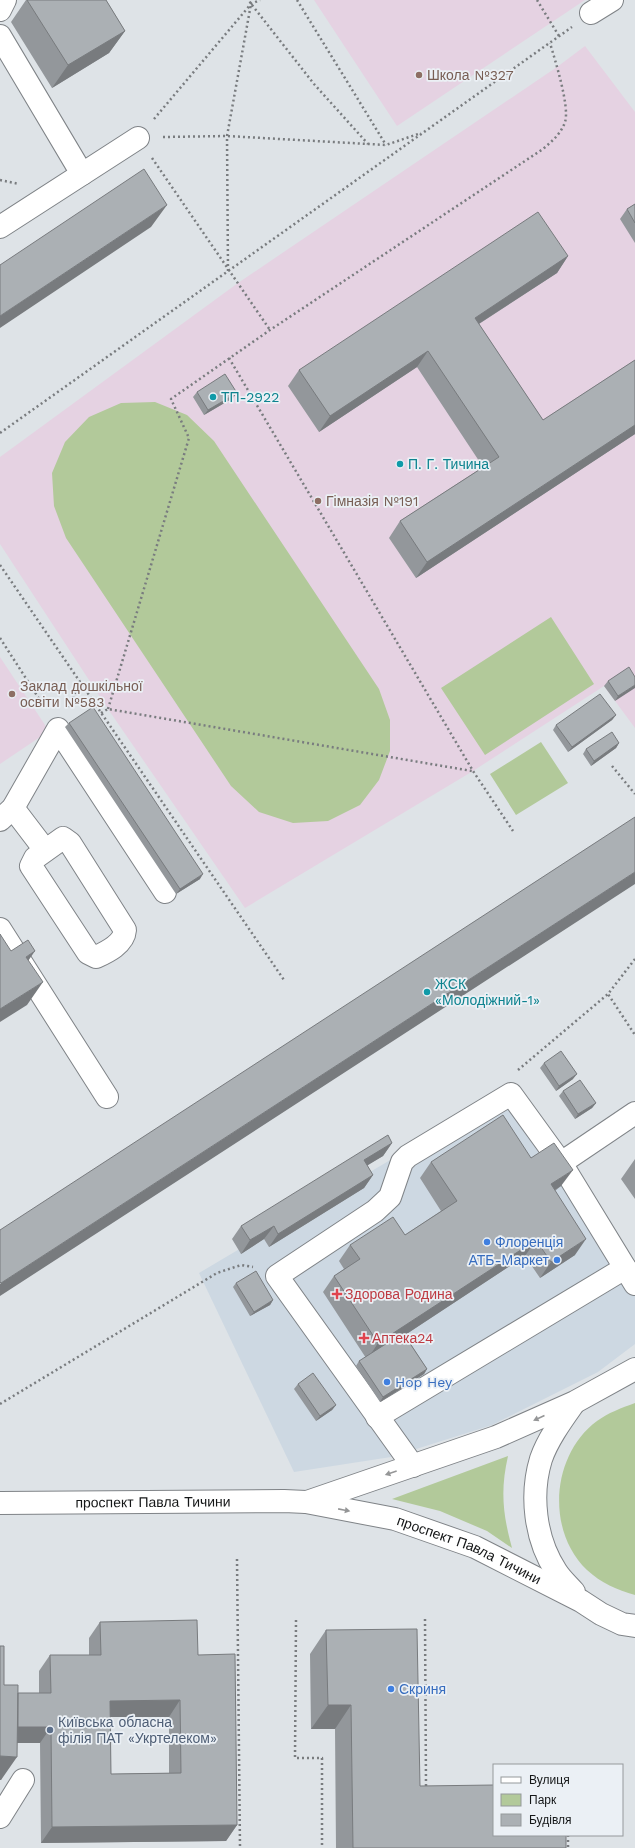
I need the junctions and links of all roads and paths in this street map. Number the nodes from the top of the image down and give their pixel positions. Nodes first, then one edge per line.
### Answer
1 (4, 0) edge
2 (249, 0) edge
3 (260, 0) edge
4 (297, 0) edge
5 (537, 0) edge
6 (612, 0) edge
7 (251, 4) junction
8 (0, 10) edge
9 (591, 13) joint
10 (0, 36) edge
11 (559, 36) junction
12 (550, 43) junction
13 (424, 132) junction
14 (227, 136) junction
15 (138, 138) junction
16 (368, 144) junction
17 (386, 145) junction
18 (82, 174) junction
19 (0, 227) edge
20 (228, 271) junction
21 (270, 330) junction
22 (229, 358) junction
23 (0, 433) edge
24 (0, 565) edge
25 (0, 638) edge
26 (108, 709) junction
27 (101, 712) junction
28 (58, 729) junction
29 (612, 766) dead end
30 (473, 771) junction
31 (635, 794) edge
32 (7, 814) edge
33 (513, 831) dead end
34 (45, 850) junction
35 (165, 892) dead end
36 (0, 929) edge
37 (635, 959) edge
38 (284, 980) dead end
39 (608, 994) junction
40 (635, 1036) edge
41 (511, 1094) junction
42 (107, 1097) dead end
43 (635, 1113) edge
44 (561, 1163) junction
45 (277, 1276) junction
46 (630, 1276) edge
47 (635, 1369) edge
48 (575, 1402) junction
49 (0, 1404) edge
50 (377, 1417) junction
51 (413, 1466) junction
52 (306, 1502) junction
53 (0, 1503) edge
54 (236, 1559) dead end
55 (581, 1601) junction
56 (425, 1619) dead end
57 (296, 1620) dead end
58 (631, 1629) edge
59 (23, 1780) dead end
60 (432, 1786) edge
61 (0, 1818) edge
62 (568, 1836) edge
63 (240, 1848) edge
64 (322, 1848) edge
65 (568, 1848) edge

1 - 8 street
2 - 7 path
3 - 7 path
4 - 17 path
5 - 11 path
6 - 9 street
7 - 14 path
7 - 15 path
7 - 16 path
9 - 11 path
10 - 18 street
11 - 12 path
12 - 13 path
12 - 21 path
13 - 17 path
13 - 20 path
14 - 15 path
14 - 16 path
14 - 20 path
15 - 18 street
15 - 20 path
16 - 17 path
18 - 19 street
20 - 21 path
20 - 23 path
21 - 22 path
22 - 26 path
22 - 30 path
24 - 27 path
25 - 28 path
26 - 27 path
26 - 30 path
27 - 38 path
28 - 32 street
28 - 35 street
29 - 31 path
30 - 33 path
32 - 34 street
34 - 34 street
36 - 42 street
37 - 39 path
39 - 40 path
39 - 41 path
41 - 44 street
41 - 45 street
43 - 44 street
44 - 46 street
45 - 49 path
45 - 50 street
46 - 50 street
47 - 48 street, проспект Павла Тичини
48 -> 51 street, проспект Павла Тичини
48 - 55 street, проспект Павла Тичини
50 - 51 street
51 -> 52 street, проспект Павла Тичини
52 - 53 street, проспект Павла Тичини
52 -> 55 street, проспект Павла Тичини
54 - 63 path
55 - 58 street, проспект Павла Тичини
56 - 60 path
57 - 64 path
59 - 61 street
62 - 65 path

